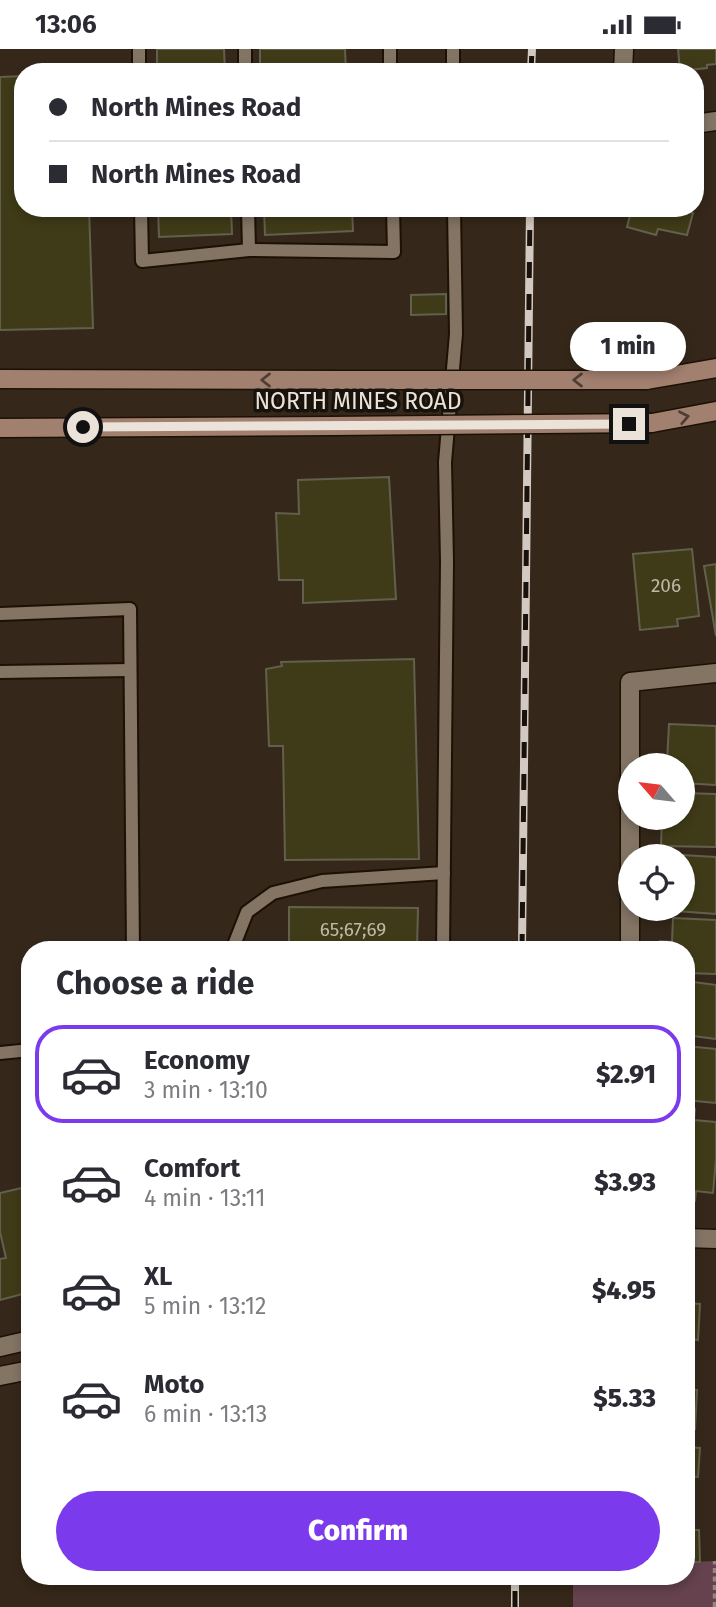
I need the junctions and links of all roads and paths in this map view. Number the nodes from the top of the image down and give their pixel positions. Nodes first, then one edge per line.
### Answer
1 (141, 217) edge
2 (248, 217) edge
3 (393, 217) edge
4 (454, 217) edge
5 (249, 250) junction
6 (716, 368) edge
7 (0, 379) edge
8 (716, 411) edge
9 (0, 428) edge
10 (0, 614) edge
11 (130, 670) junction
12 (0, 672) edge
13 (716, 673) edge
14 (444, 873) junction
15 (133, 941) edge
16 (236, 941) edge
17 (443, 941) edge
18 (629, 941) edge
19 (21, 1051) edge
20 (0, 1053) edge
21 (695, 1238) edge
22 (716, 1239) edge
23 (21, 1342) edge
24 (0, 1347) edge
25 (21, 1372) edge
26 (0, 1376) edge
27 (715, 1561) edge
28 (715, 1607) edge

1 - 5 lane
2 - 5 lane
3 - 5 lane
4 - 14 lane
6 -> 7 main road, NORTH MINES ROAD, bridge
9 -> 8 main road, NORTH MINES ROAD, bridge
10 - 11 lane
11 - 12 lane
11 - 15 lane
13 - 18 street
14 - 16 lane
14 - 17 lane
19 - 20 lane
21 - 22 street
23 - 24 street
25 - 26 street
27 - 28 path

